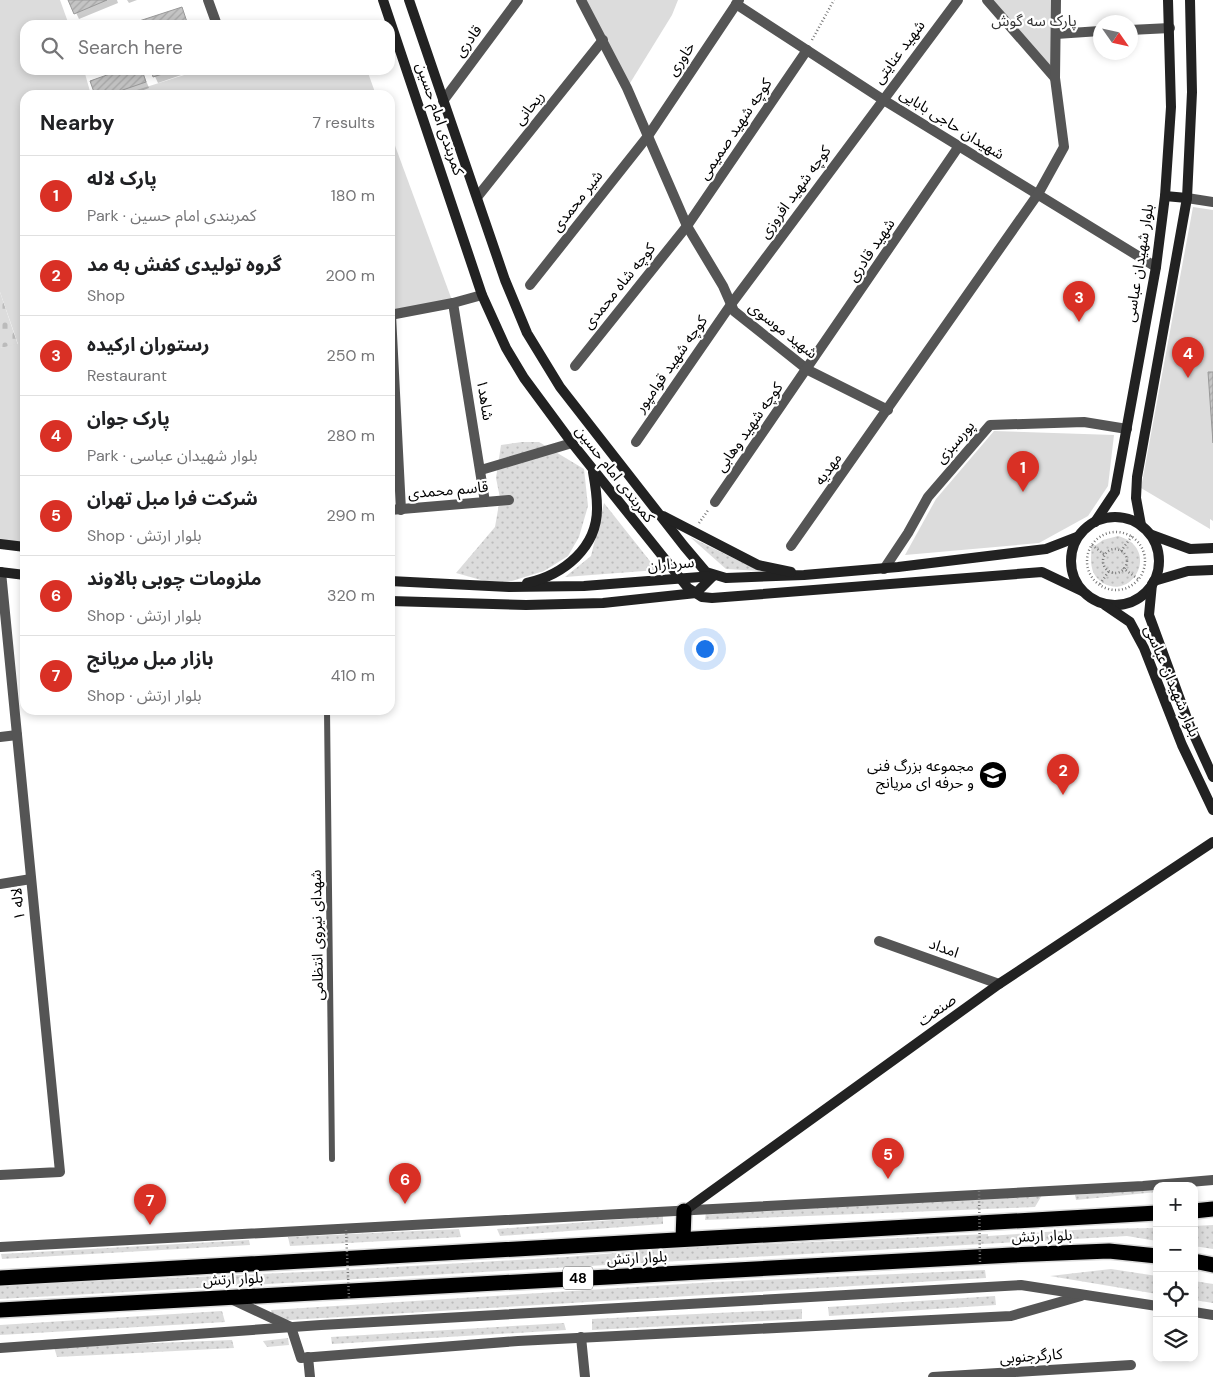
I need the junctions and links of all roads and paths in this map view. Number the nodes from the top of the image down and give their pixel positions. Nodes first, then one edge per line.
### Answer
1 (208, 0) edge
2 (383, 0) edge
3 (409, 0) edge
4 (518, 0) edge
5 (581, 0) edge
6 (834, 0) edge
7 (958, 0) edge
8 (987, 0) edge
9 (1056, 0) edge
10 (1168, 0) edge
11 (1190, 0) edge
12 (737, 2) edge
13 (215, 20) edge
14 (390, 20) edge
15 (1170, 28) junction
16 (1138, 30) edge
17 (1093, 32) edge
18 (1056, 34) junction
19 (395, 36) edge
20 (603, 40) junction
21 (807, 50) junction
22 (1055, 78) junction
23 (882, 99) junction
24 (443, 101) junction
25 (648, 136) junction
26 (958, 146) junction
27 (1038, 194) junction
28 (478, 196) junction
29 (1165, 196) junction
30 (1187, 198) junction
31 (1213, 202) edge
32 (687, 226) junction
33 (1156, 267) junction
34 (530, 285) dead end
35 (482, 295) junction
36 (454, 303) junction
37 (732, 303) junction
38 (395, 314) edge
39 (575, 366) dead end
40 (808, 370) junction
41 (395, 393) edge
42 (888, 410) junction
43 (1128, 429) junction
44 (636, 442) dead end
45 (572, 443) junction
46 (481, 470) junction
47 (593, 471) junction
48 (509, 500) dead end
49 (485, 502) junction
50 (716, 502) joint
51 (395, 510) edge
52 (401, 510) junction
53 (657, 512) junction
54 (1095, 522) junction
55 (1142, 524) junction
56 (691, 532) junction
57 (1152, 535) junction
58 (1132, 536) junction
59 (1077, 537) junction
60 (0, 544) edge
61 (1091, 545) junction
62 (20, 546) edge
63 (791, 546) dead end
64 (1213, 548) edge
65 (1121, 552) junction
66 (1105, 555) junction
67 (1123, 568) junction
68 (884, 569) junction
69 (1213, 570) edge
70 (1109, 571) junction
71 (0, 572) edge
72 (20, 574) edge
73 (804, 575) junction
74 (713, 576) junction
75 (679, 578) junction
76 (1138, 579) junction
77 (395, 581) edge
78 (1153, 583) junction
79 (1100, 585) junction
80 (509, 587) junction
81 (1082, 592) junction
82 (696, 594) junction
83 (395, 601) edge
84 (1102, 603) junction
85 (4, 644) edge
86 (327, 715) edge
87 (16, 735) junction
88 (0, 737) edge
89 (1213, 777) edge
90 (1213, 810) edge
91 (1213, 842) edge
92 (31, 879) junction
93 (0, 884) edge
94 (879, 941) dead end
95 (999, 984) junction
96 (332, 1159) dead end
97 (0, 1175) edge
98 (1213, 1180) edge
99 (979, 1191) dead end
100 (684, 1210) junction
101 (1213, 1210) edge
102 (1198, 1211) edge
103 (1153, 1213) edge
104 (346, 1230) dead end
105 (683, 1239) junction
106 (0, 1247) edge
107 (1153, 1256) edge
108 (980, 1263) dead end
109 (1198, 1263) edge
110 (1213, 1265) edge
111 (0, 1278) edge
112 (1085, 1295) junction
113 (228, 1297) junction
114 (349, 1298) dead end
115 (1153, 1305) edge
116 (0, 1310) edge
117 (1198, 1313) edge
118 (1213, 1315) edge
119 (291, 1327) junction
120 (581, 1338) junction
121 (0, 1348) edge
122 (308, 1357) junction
123 (1130, 1365) dead end
124 (310, 1377) edge
125 (585, 1377) edge
126 (933, 1377) edge

1 - 13 street
2 - 14 main road, کمربندی امام حسین
3 - 24 main road, کمربندی امام حسین
4 - 24 street, قادری
5 - 20 street, شهید موسوی
6 - 21 path
7 - 23 street, شهید عنایتی
8 - 22 street
9 - 18 street
10 - 15 main road, بلوار شهیدان عباسی
11 - 30 main road
12 - 21 street, شهیدان حاجی بابایی
12 - 25 street, خاوری
15 - 16 street
15 - 29 main road, بلوار شهیدان عباسی
17 - 18 street
18 - 22 street
19 - 35 main road, کمربندی امام حسین
20 - 25 street, شهید موسوی
20 - 28 street, ریحانی
21 - 23 street, شهیدان حاجی بابایی
21 - 32 street, کوچه شهید صمیمی
22 - 27 street
23 - 26 street, شهیدان حاجی بابایی
23 - 37 street, کوچه شهید افروزی
24 - 28 main road, کمربندی امام حسین
25 - 32 street, شهید موسوی
25 - 34 street, شیر محمدی
26 - 27 street, شهیدان حاجی بابایی
26 - 40 street, شهید قادری
27 - 33 street, شهیدان حاجی بابایی
27 - 42 street
28 - 53 main road, کمربندی امام حسین
29 - 30 main road
29 - 33 main road, بلوار شهیدان عباسی
30 - 31 street
30 - 55 main road
32 - 37 street, شهید موسوی
32 - 39 street, کوچه شاه محمدی
33 - 43 main road, بلوار شهیدان عباسی
35 - 36 street
35 - 45 main road, کمربندی امام حسین
36 - 38 street
36 - 46 street, شاهد۱
37 - 40 street, شهید موسوی
37 - 44 street, کوچه شهید قوامپور
40 - 42 street, شهید موسوی
40 - 50 street, کوچه شهید وهابی
41 - 52 street
42 - 63 street, مهدیه
43 - 54 main road, بلوار شهیدان عباسی
43 - 68 street, پورسبزی
45 - 46 street
45 - 47 main road, کمربندی امام حسین
46 - 49 street, شاهد۱
47 - 75 main road, کمربندی امام حسین
47 - 80 main road
48 - 49 street, قاسم محمدی
49 - 52 street, قاسم محمدی
50 - 56 path
51 - 52 street, قاسم محمدی
53 - 56 main road
53 - 74 main road, کمربندی امام حسین
54 - 55 main road
54 - 59 main road
55 - 57 main road
56 - 73 main road
57 - 64 main road
57 - 78 main road, بلوار شهیدان عباسی
58 - 61 path
58 - 65 path
58 - 76 path
59 - 68 main road
59 - 81 main road
60 - 62 main road
61 - 66 path
61 - 79 path
65 - 66 path
65 - 67 path
66 - 70 path
67 - 70 path
67 - 76 path
68 - 73 main road
69 - 78 main road
70 - 79 path
71 - 72 main road
71 - 85 street, لاله ۱
73 - 74 main road
74 - 75 main road, سرداران
74 - 82 main road, سرداران
75 - 80 main road, سرداران
75 - 82 main road, کمربندی امام حسین
76 - 79 path
77 - 80 main road, سرداران
78 - 84 main road
78 - 89 main road, بلوار شهیدان عباسی
81 - 82 main road
81 - 84 main road, بلوار شهیدان عباسی
82 - 83 main road
84 - 90 main road, بلوار شهیدان عباسی
85 - 87 street, لاله ۱
86 - 96 lane, شهدای نیروی انتظامی
87 - 88 street
87 - 92 street, لاله ۱
91 - 95 main road, صنعت
92 - 93 street
92 - 97 street, لاله ۱
94 - 95 street, امداد
95 - 100 main road, صنعت
98 - 100 street
99 - 108 path, bridge
100 - 105 highway
100 - 106 street
101 - 102 highway
103 - 105 highway, بلوار ارتش / 48
104 - 114 path, bridge
105 - 111 highway, بلوار ارتش / 48
107 - 113 highway, بلوار ارتش / 48
109 - 110 highway
112 - 115 street
112 - 119 street
112 - 120 street
113 - 116 highway, بلوار ارتش / 48
113 - 119 street
117 - 118 street
119 - 121 street
119 - 122 street
120 - 122 street
120 - 125 street
122 - 124 street
123 - 126 street, کارگرجنوبی

